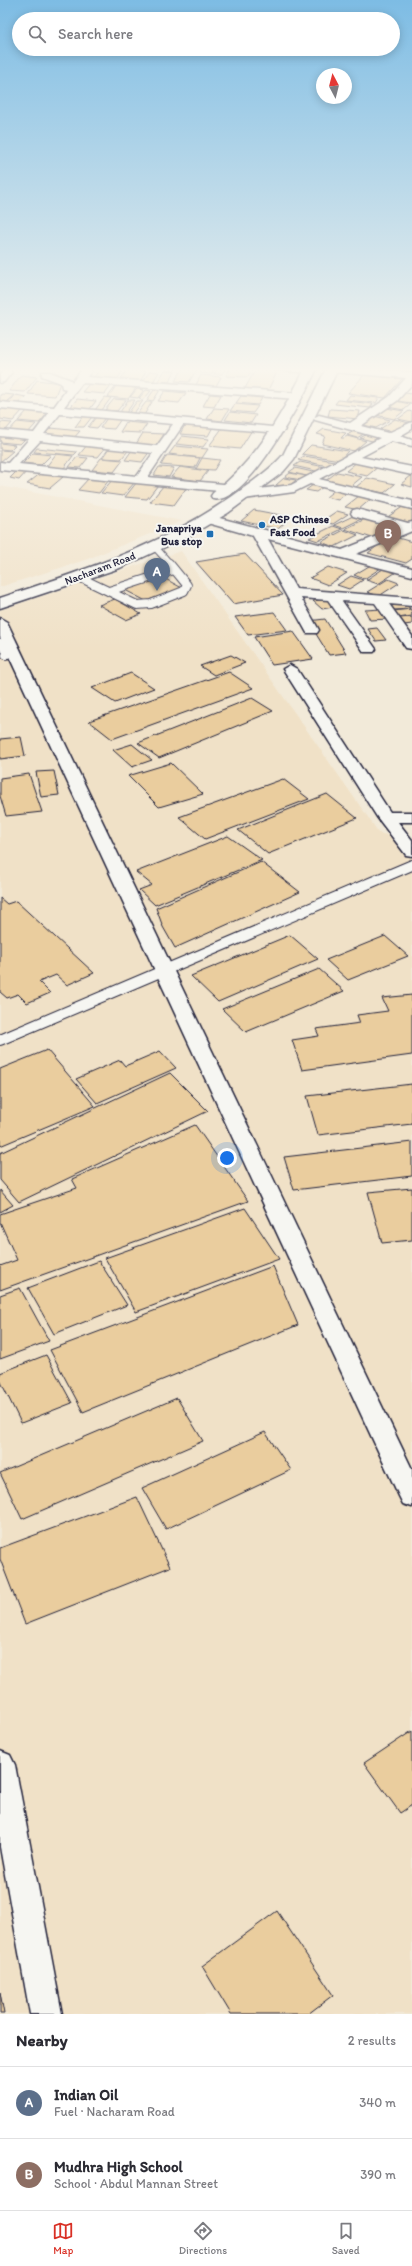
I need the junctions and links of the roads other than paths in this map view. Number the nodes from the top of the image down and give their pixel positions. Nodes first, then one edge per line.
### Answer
1 (153, 461) edge
2 (258, 461) edge
3 (285, 461) edge
4 (346, 461) edge
5 (365, 461) edge
6 (5, 467) edge
7 (412, 471) edge
8 (140, 479) junction
9 (310, 481) junction
10 (230, 488) junction
11 (244, 495) junction
12 (412, 504) edge
13 (358, 513) dead end
14 (208, 519) junction
15 (411, 530) edge
16 (258, 534) junction
17 (155, 547) junction
18 (345, 554) junction
19 (174, 570) junction
20 (412, 572) edge
21 (79, 577) junction
22 (0, 591) edge
23 (109, 591) junction
24 (291, 593) junction
25 (332, 596) junction
26 (378, 598) junction
27 (412, 602) edge
28 (0, 603) edge
29 (0, 622) edge
30 (312, 630) dead end
31 (0, 643) edge
32 (411, 645) edge
33 (369, 649) dead end
34 (6, 655) dead end
35 (290, 669) dead end
36 (386, 817) junction
37 (412, 817) edge
38 (412, 850) edge
39 (412, 864) edge
40 (164, 969) junction
41 (0, 1040) edge
42 (412, 1496) edge
43 (0, 1765) edge
44 (46, 2014) edge

1 - 8 street
2 - 10 main road, Nacharam Road
3 - 11 main road, Nacharam Road
4 - 9 street
5 - 7 street
6 - 8 street
8 - 10 street
9 - 11 street
9 - 12 street
10 - 22 main road, Nacharam Road
11 - 14 main road, Nacharam Road
13 - 15 street
14 - 16 street
14 - 17 main road, Nacharam Road
15 - 18 street
16 - 18 street
16 - 24 street
17 - 19 lane
17 - 21 main road, Nacharam Road
18 - 20 street
19 - 23 lane
19 - 23 lane
21 - 23 lane
21 - 28 main road, Nacharam Road
24 - 25 street
24 - 30 street
25 - 26 street
25 - 33 street
26 - 27 street
26 - 32 street
29 - 40 street
31 - 34 lane
35 - 36 street
36 - 37 street
36 - 38 street
39 - 40 lane
40 - 41 lane
40 - 42 street
43 - 44 street

